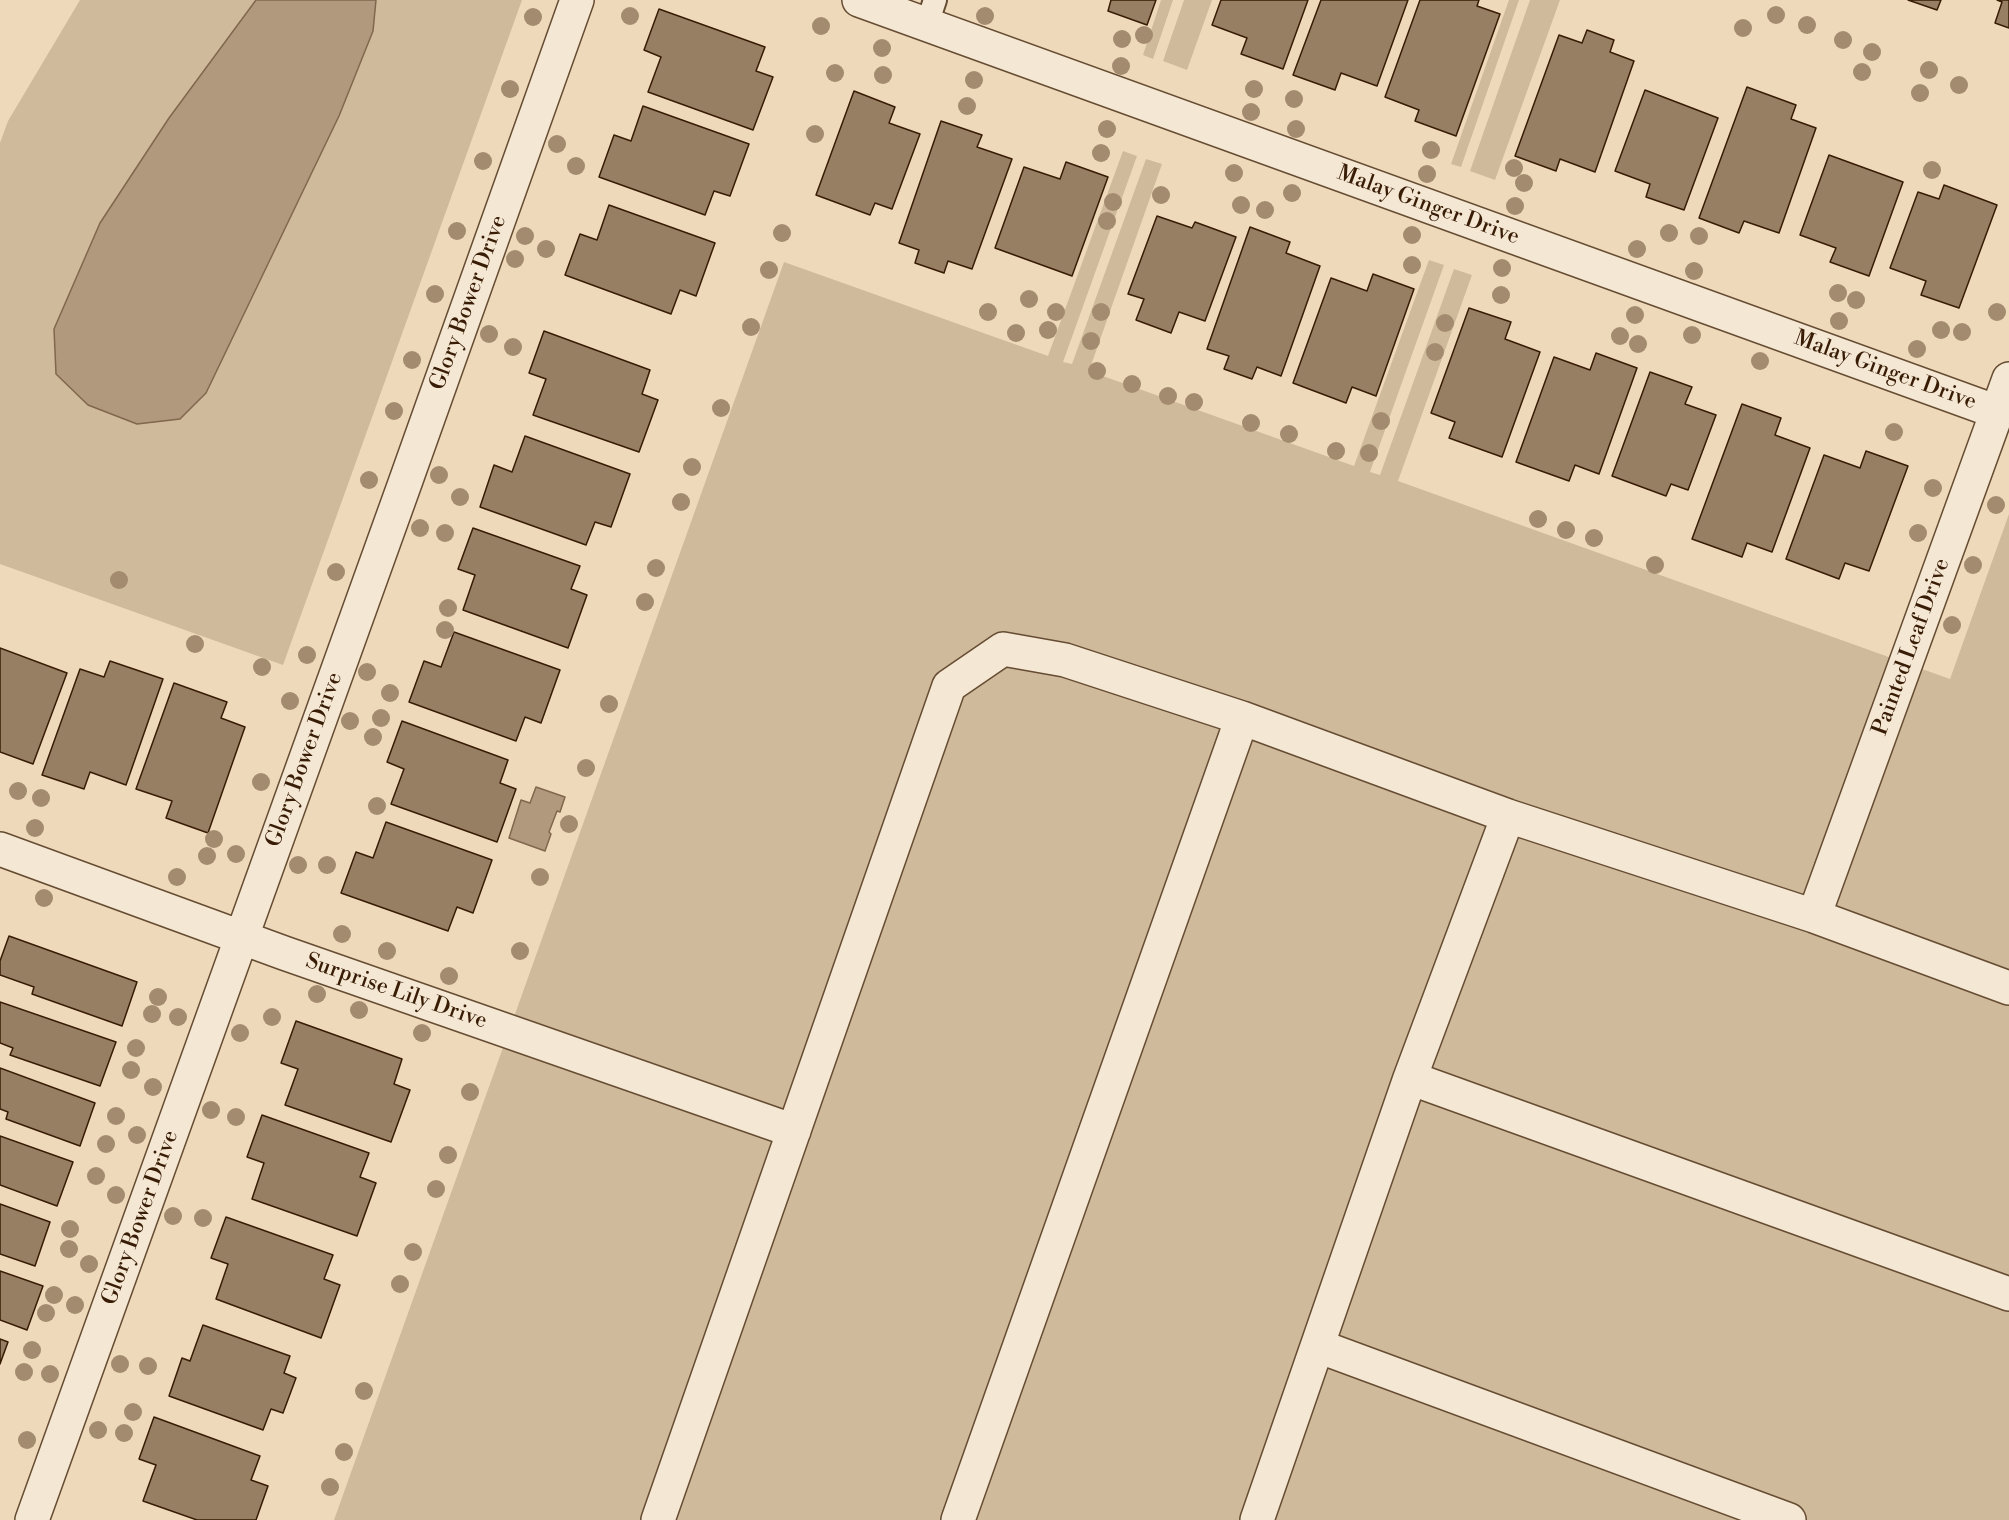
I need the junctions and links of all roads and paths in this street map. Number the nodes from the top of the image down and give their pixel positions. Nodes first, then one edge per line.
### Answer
1 (577, 0) edge
2 (860, 0) edge
3 (931, 12) edge
4 (2009, 379) edge
5 (1997, 412) junction
6 (1242, 718) junction
7 (1508, 816) junction
8 (0, 849) edge
9 (1814, 916) junction
10 (241, 938) junction
11 (2009, 988) edge
12 (1410, 1078) junction
13 (794, 1131) junction
14 (2009, 1294) edge
15 (1318, 1346) junction
16 (32, 1520) edge
17 (658, 1520) edge
18 (958, 1520) edge
19 (1257, 1520) edge
20 (1789, 1520) edge

1 - 10 street, Glory Bower Drive
2 - 3 street, Malay Ginger Drive
3 - 5 street, Malay Ginger Drive
4 - 5 street, Painted Leaf Drive
5 - 9 street, Painted Leaf Drive
6 - 7 street
6 - 13 street
6 - 18 street
7 - 9 street
7 - 12 street
8 - 10 street, Surprise Lily Drive
9 - 11 street
10 - 13 street, Surprise Lily Drive
10 - 16 street, Glory Bower Drive
12 - 14 street
12 - 15 street
13 - 17 street
15 - 19 street
15 - 20 street

